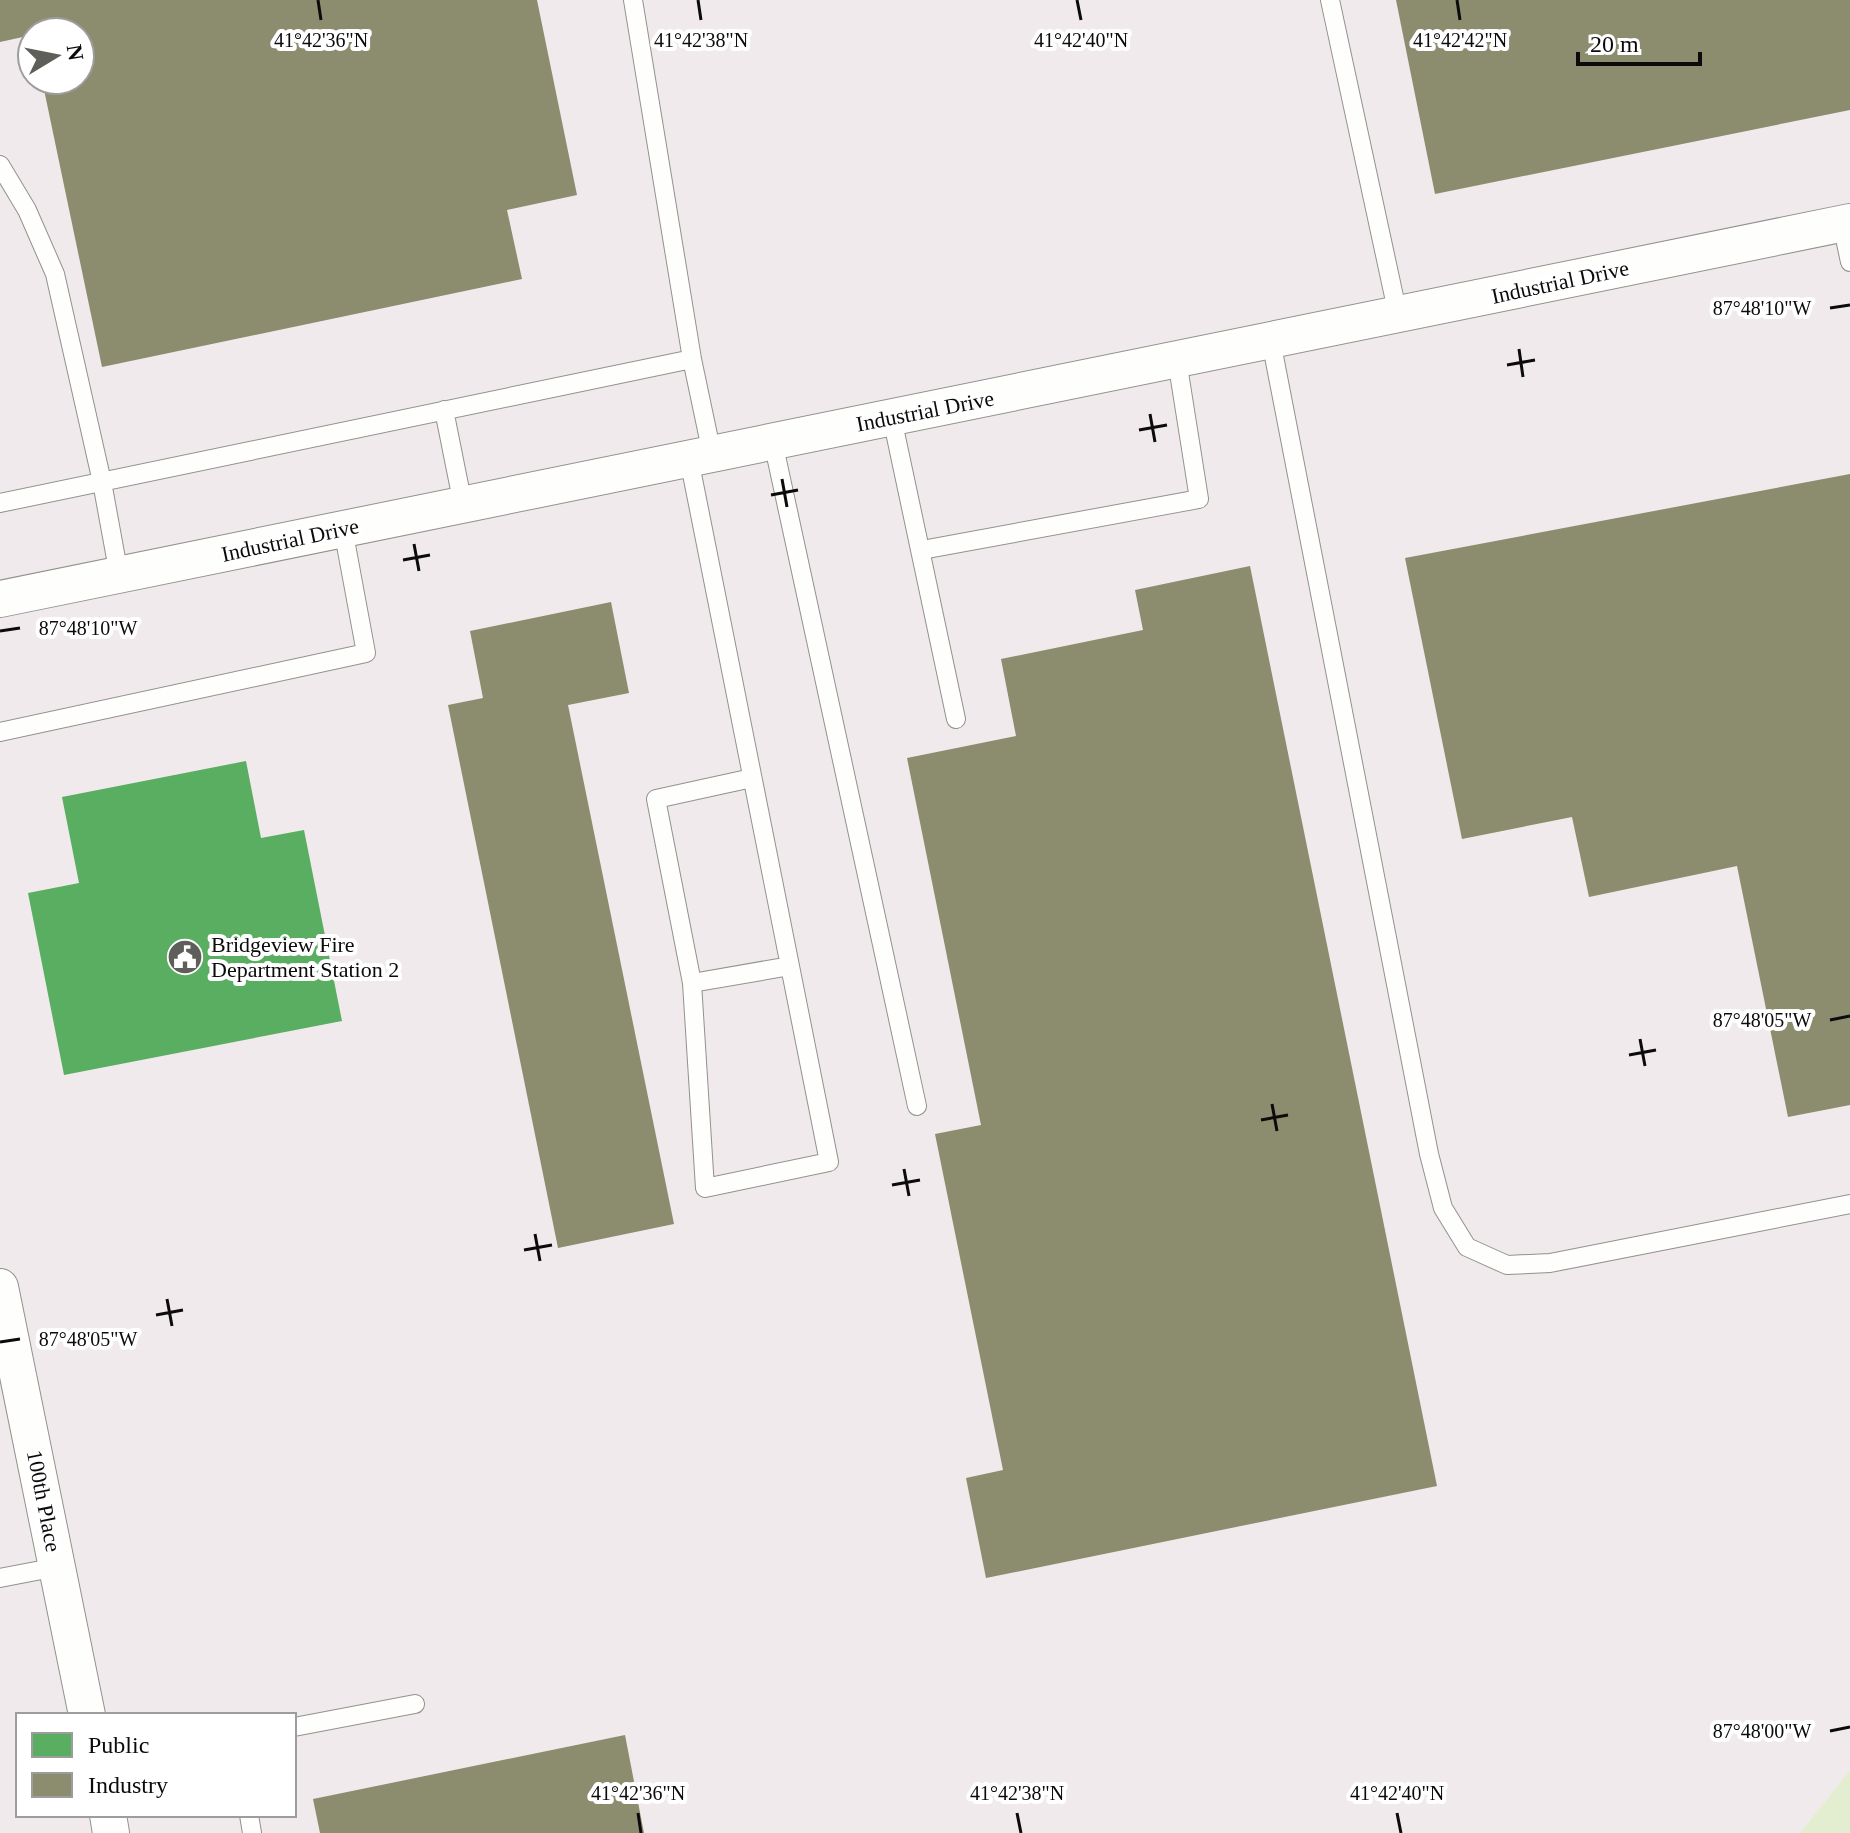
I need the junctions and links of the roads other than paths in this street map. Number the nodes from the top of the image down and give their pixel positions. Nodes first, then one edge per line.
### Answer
1 (633, 0) edge
2 (1330, 0) edge
3 (0, 165) edge
4 (1846, 223) edge
5 (1850, 262) edge
6 (1398, 315) junction
7 (1271, 341) junction
8 (692, 359) junction
9 (1177, 360) junction
10 (444, 410) junction
11 (892, 418) junction
12 (773, 442) junction
13 (700, 457) junction
14 (102, 482) junction
15 (0, 503) edge
16 (463, 505) junction
17 (343, 529) junction
18 (922, 550) junction
19 (119, 575) junction
20 (0, 599) edge
21 (956, 719) dead end
22 (0, 732) edge
23 (752, 778) junction
24 (790, 966) junction
25 (692, 983) junction
26 (917, 1106) dead end
27 (1850, 1204) edge
28 (0, 1289) edge
29 (57, 1567) junction
30 (0, 1578) edge
31 (415, 1704) dead end
32 (87, 1713) edge
33 (296, 1727) edge

1 - 8 lane
2 - 6 lane
3 - 14 lane
4 - 5 lane
4 - 6 street, Industrial Drive
6 - 7 street, Industrial Drive
7 - 9 street, Industrial Drive
7 - 27 lane
8 - 10 lane
8 - 13 lane
9 - 11 street, Industrial Drive
9 - 18 lane
10 - 14 lane
10 - 16 lane
11 - 12 street, Industrial Drive
11 - 18 lane
12 - 13 street, Industrial Drive
12 - 26 lane
13 - 16 street, Industrial Drive
13 - 23 lane
14 - 15 lane
14 - 19 lane
16 - 17 street, Industrial Drive
17 - 19 street, Industrial Drive
17 - 22 lane
18 - 21 lane
19 - 20 street, Industrial Drive
23 - 24 lane
23 - 25 lane
24 - 25 lane
24 - 25 lane
28 - 29 street, 100th Place
29 - 30 lane
29 - 32 street, 100th Place
31 - 33 lane

